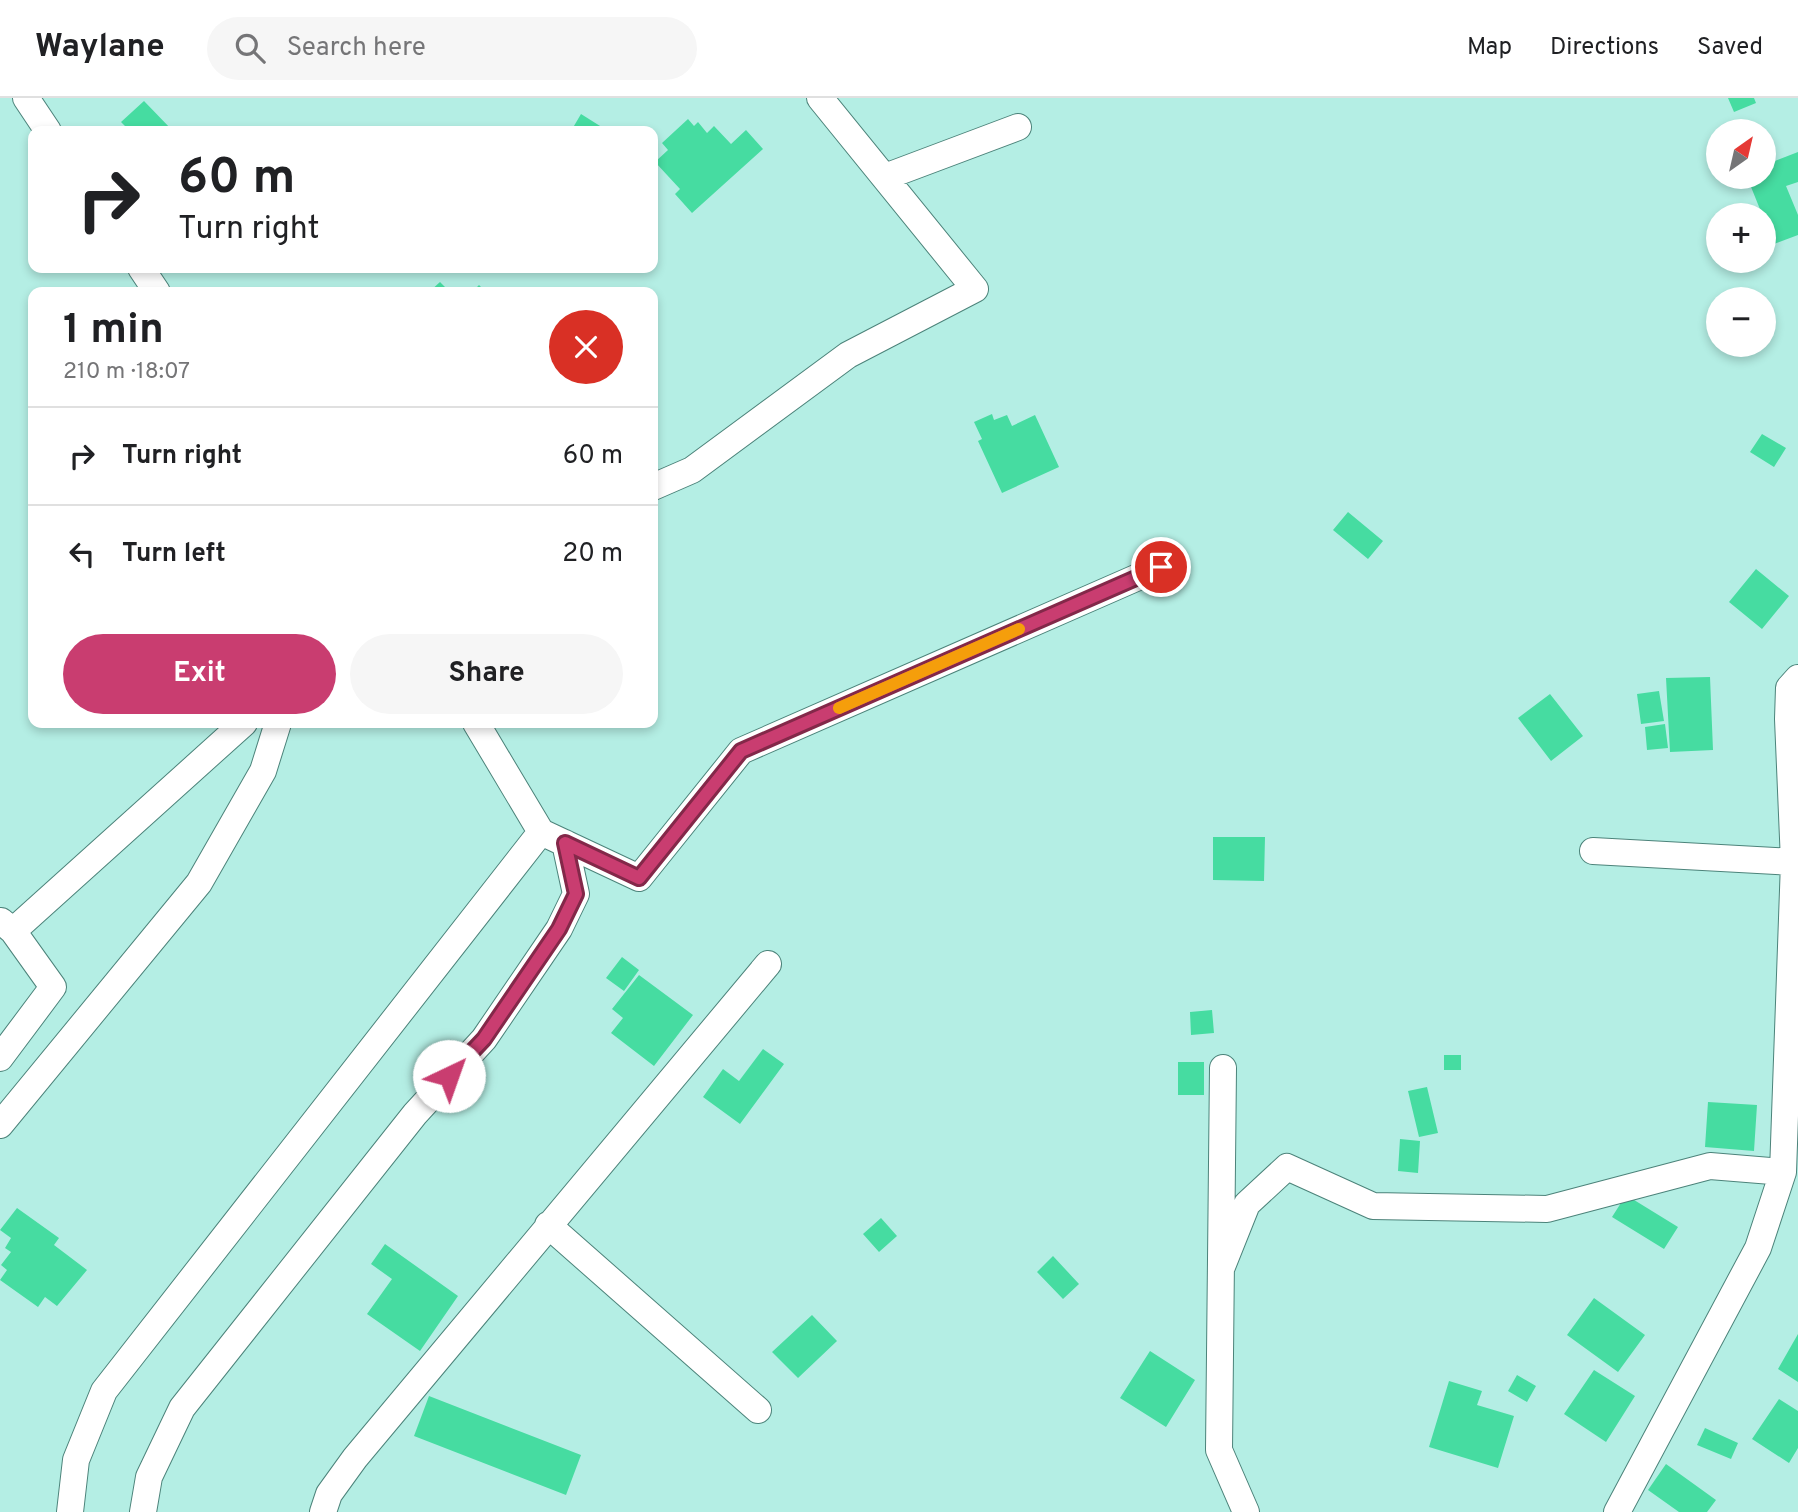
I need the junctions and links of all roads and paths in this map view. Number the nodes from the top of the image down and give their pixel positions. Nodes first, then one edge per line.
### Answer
1 (26, 98) edge
2 (820, 98) edge
3 (45, 126) edge
4 (1018, 127) dead end
5 (885, 177) junction
6 (658, 486) edge
7 (1161, 567) dead end
8 (1798, 678) edge
9 (238, 728) edge
10 (276, 728) edge
11 (479, 728) edge
12 (553, 838) junction
13 (1593, 851) dead end
14 (1794, 862) junction
15 (7, 926) edge
16 (762, 971) dead end
17 (0, 1058) edge
18 (1223, 1068) dead end
19 (0, 1125) edge
20 (1783, 1172) junction
21 (548, 1225) junction
22 (1221, 1269) junction
23 (758, 1409) dead end
24 (70, 1512) edge
25 (143, 1512) edge
26 (323, 1512) edge
27 (1246, 1512) edge
28 (1617, 1512) edge

1 - 3 street
2 - 5 street
4 - 5 street
5 - 6 street
7 - 12 street
8 - 14 street
9 - 15 street
10 - 19 street
11 - 12 street
12 - 24 street
12 - 25 street
13 - 14 street
14 - 20 street
15 - 17 street
16 - 21 street
18 - 22 street
20 - 22 street
20 - 28 street
21 - 23 street
21 - 26 street
22 - 27 street

